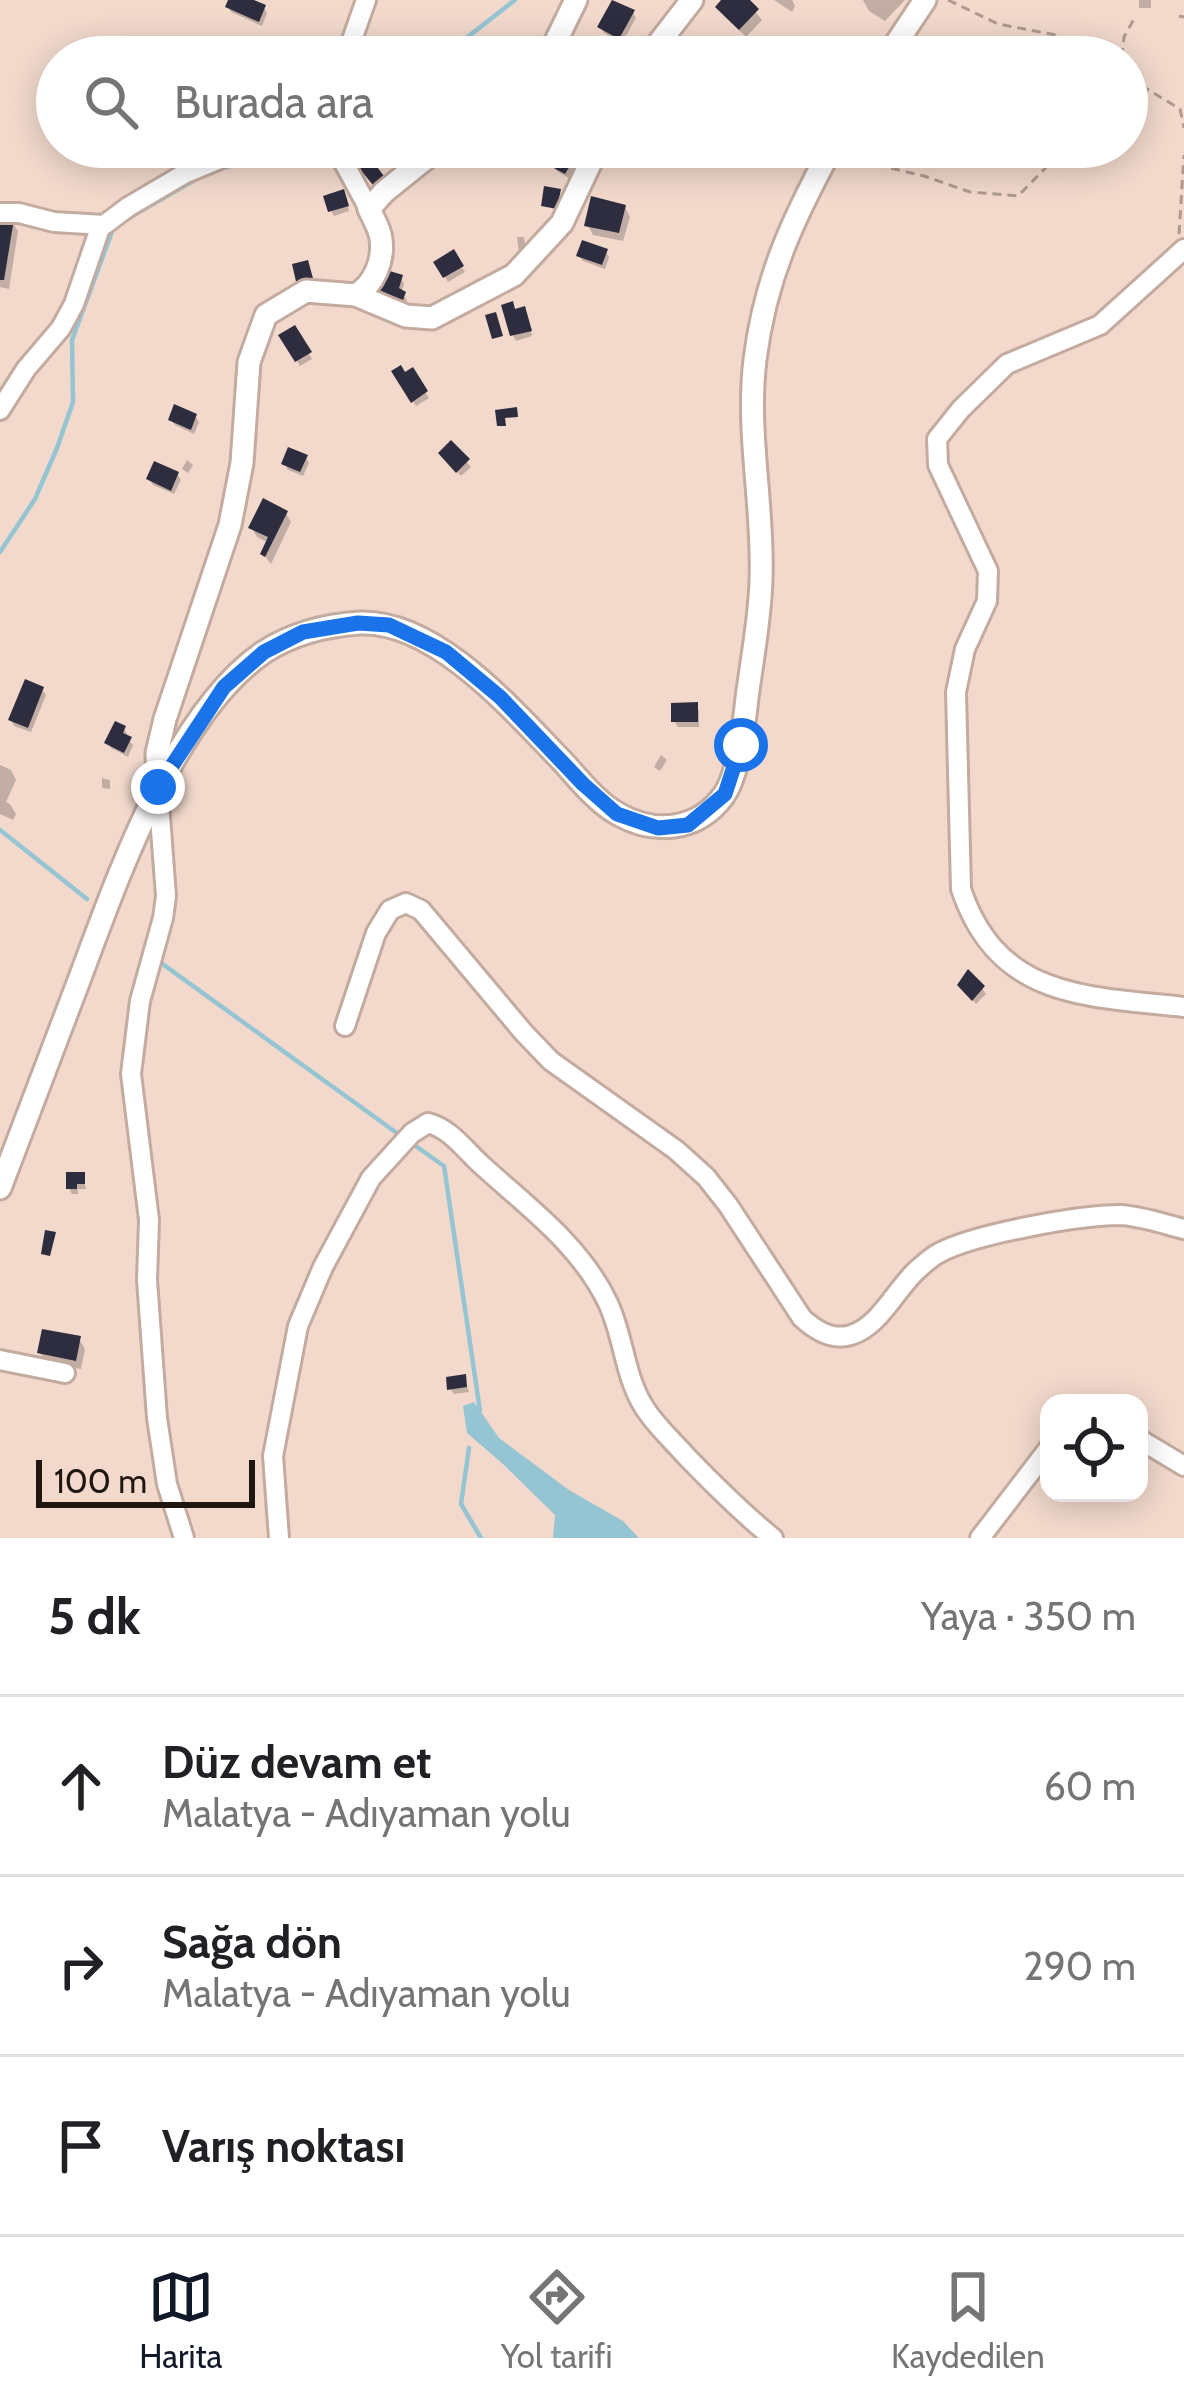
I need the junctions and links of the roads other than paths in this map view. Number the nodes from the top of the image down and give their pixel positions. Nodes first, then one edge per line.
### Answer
1 (366, 0) edge
2 (576, 0) edge
3 (692, 0) edge
4 (925, 0) edge
5 (353, 36) edge
6 (558, 36) edge
7 (664, 36) edge
8 (900, 36) edge
9 (198, 168) edge
10 (346, 168) edge
11 (414, 168) edge
12 (588, 168) edge
13 (820, 168) edge
14 (369, 209) junction
15 (0, 212) edge
16 (101, 225) junction
17 (1181, 252) edge
18 (356, 295) junction
19 (0, 410) edge
20 (158, 787) junction
21 (1184, 1007) edge
22 (345, 1026) dead end
23 (0, 1188) edge
24 (1184, 1229) edge
25 (0, 1360) edge
26 (65, 1372) dead end
27 (1148, 1444) edge
28 (1040, 1460) edge
29 (1184, 1466) edge
30 (184, 1538) edge
31 (279, 1538) edge
32 (773, 1538) edge
33 (980, 1538) edge

1 - 5 street
2 - 6 main road
3 - 7 main road
4 - 8 main road
9 - 16 street
10 - 14 street
11 - 14 main road
12 - 18 main road
13 - 20 main road
14 - 18 main road
15 - 16 street
16 - 19 street
17 - 21 street
18 - 20 main road
20 - 23 main road
20 - 30 street
22 - 24 street
25 - 26 street
27 - 29 street
28 - 33 street
31 - 32 street

